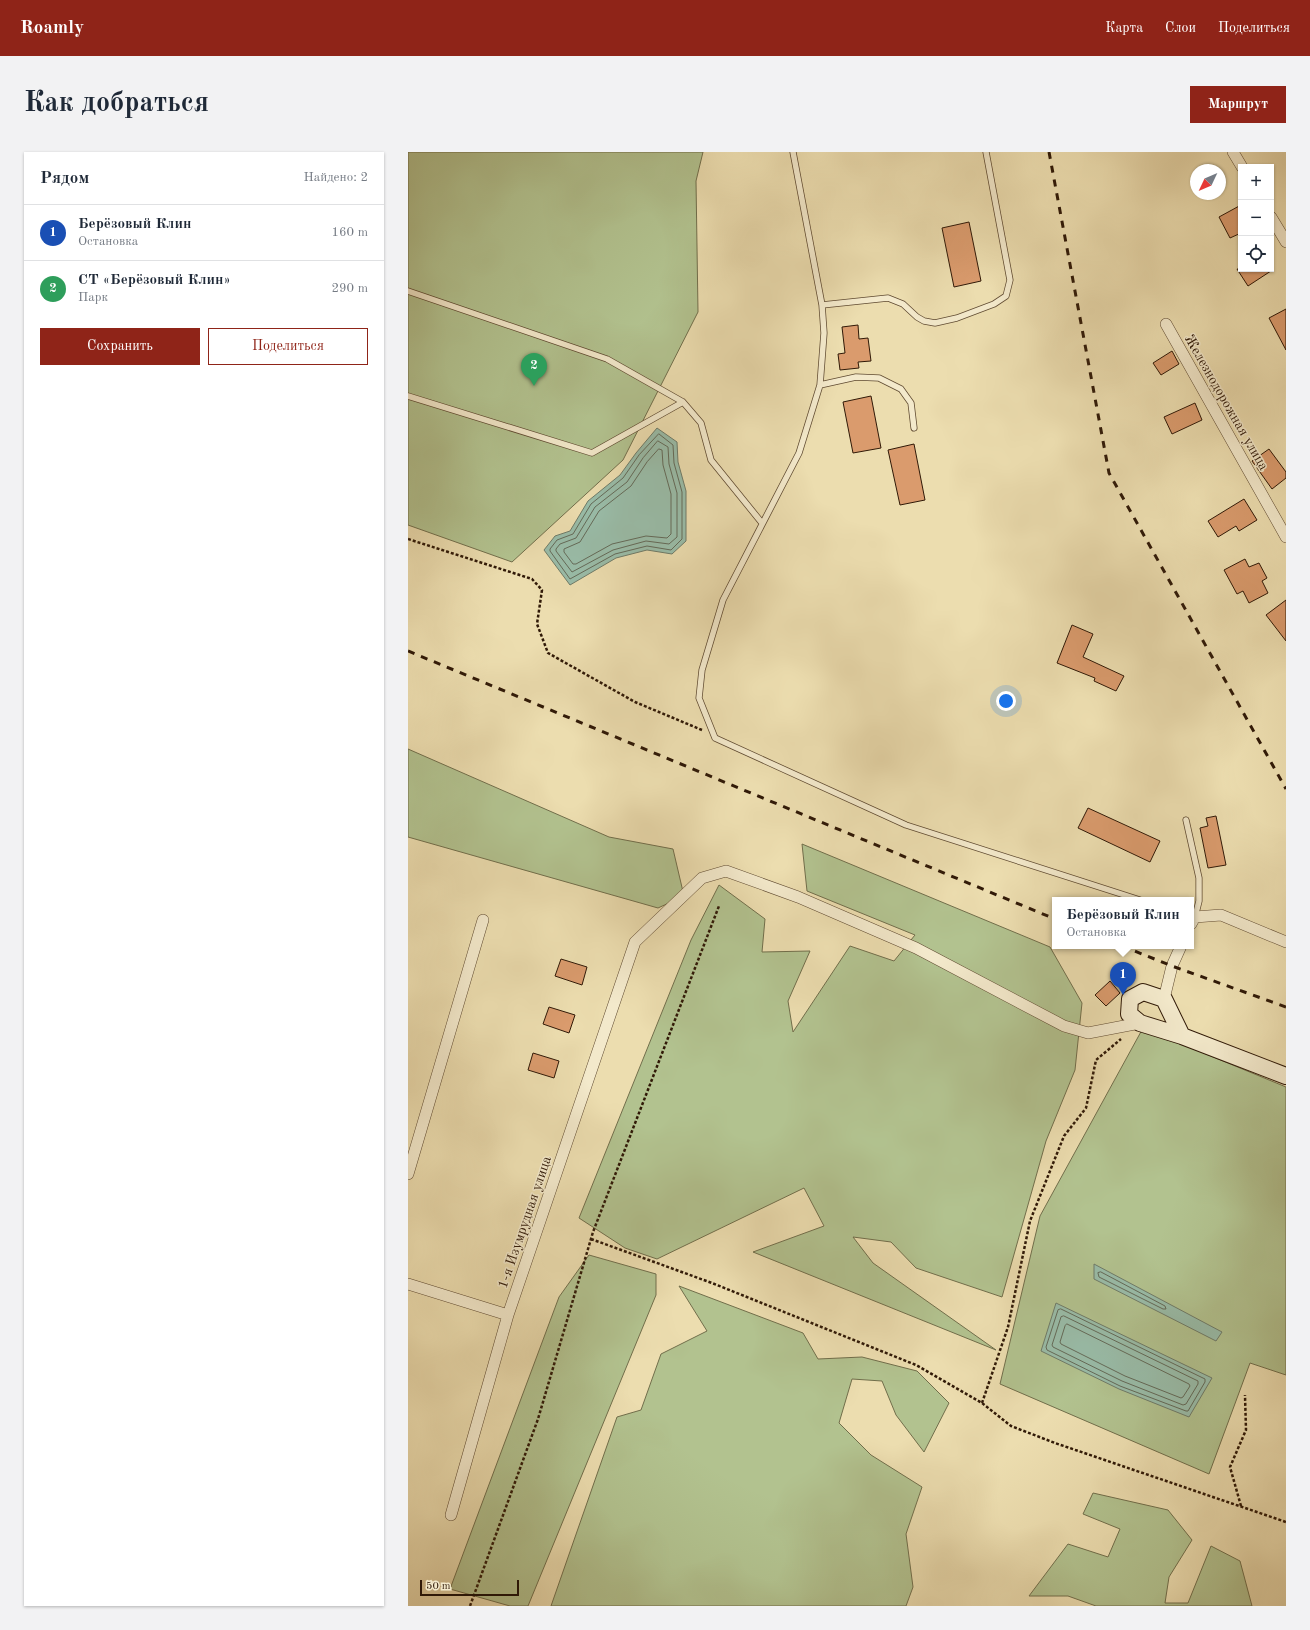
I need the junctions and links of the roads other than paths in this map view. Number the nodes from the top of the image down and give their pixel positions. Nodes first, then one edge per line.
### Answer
1 (793, 152) edge
2 (986, 152) edge
3 (1233, 152) edge
4 (1240, 164) edge
5 (1274, 222) edge
6 (1286, 242) edge
7 (408, 291) edge
8 (822, 305) junction
9 (1166, 324) dead end
10 (820, 385) junction
11 (408, 396) edge
12 (683, 402) junction
13 (914, 428) dead end
14 (762, 523) junction
15 (1286, 537) edge
16 (1186, 820) dead end
17 (1131, 897) edge
18 (1194, 914) edge
19 (1194, 919) edge
20 (483, 920) dead end
21 (1286, 942) edge
22 (1180, 949) edge
23 (1164, 999) junction
24 (1140, 1023) junction
25 (1182, 1036) junction
26 (1286, 1076) edge
27 (408, 1174) edge
28 (408, 1284) edge
29 (508, 1315) junction
30 (451, 1515) dead end

1 - 8 lane
2 - 8 lane
3 - 4 street
5 - 6 street
7 - 12 lane
8 - 10 lane
9 - 15 street, Железнодорожная улица
10 - 13 lane
10 - 14 lane
11 - 12 lane
12 - 14 lane
14 - 17 lane
16 - 18 lane
19 - 21 street
20 - 27 street
22 - 23 street
23 - 24 street
23 - 25 street
24 - 25 street
24 - 29 street, 1-я Изумрудная улица
25 - 26 street
28 - 29 street
29 - 30 street, 1-я Изумрудная улица

